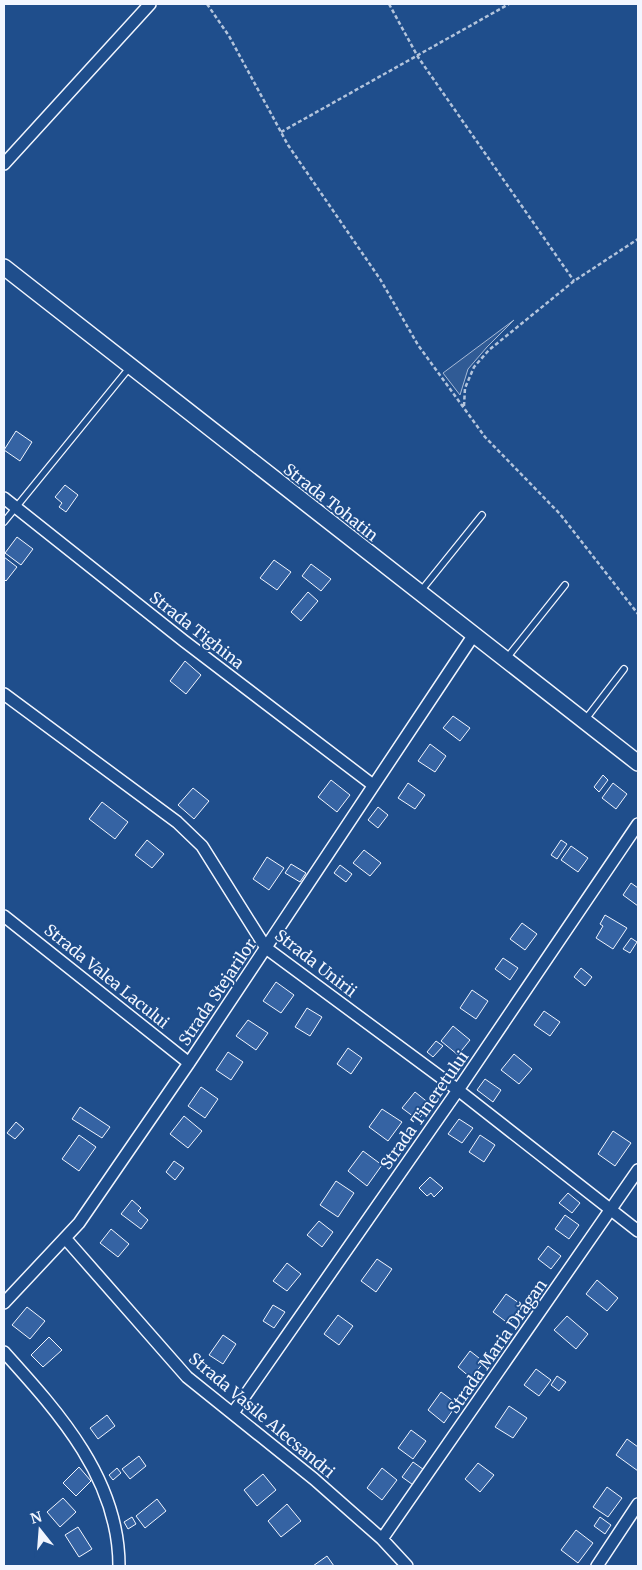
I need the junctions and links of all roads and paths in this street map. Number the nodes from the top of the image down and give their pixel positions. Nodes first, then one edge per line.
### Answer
1 (150, 4) edge
2 (207, 4) edge
3 (389, 4) edge
4 (509, 4) edge
5 (418, 57) junction
6 (280, 132) junction
7 (4, 164) edge
8 (638, 239) edge
9 (4, 266) edge
10 (574, 281) junction
11 (131, 366) junction
12 (464, 406) junction
13 (4, 498) edge
14 (16, 507) junction
15 (482, 515) dead end
16 (4, 522) edge
17 (565, 585) dead end
18 (419, 593) junction
19 (638, 614) edge
20 (473, 636) junction
21 (505, 660) junction
22 (624, 669) dead end
23 (4, 694) edge
24 (584, 721) junction
25 (638, 763) edge
26 (373, 785) junction
27 (638, 824) edge
28 (4, 916) edge
29 (266, 948) junction
30 (189, 1063) junction
31 (458, 1090) junction
32 (638, 1170) edge
33 (611, 1211) junction
34 (638, 1230) edge
35 (64, 1238) junction
36 (4, 1303) edge
37 (4, 1352) edge
38 (233, 1413) junction
39 (638, 1504) edge
40 (382, 1539) junction
41 (119, 1566) edge
42 (407, 1566) edge
43 (597, 1566) edge

1 - 7 street
2 - 6 path
3 - 5 path
4 - 5 path
5 - 6 path
5 - 10 path
6 - 12 path
8 - 10 path
9 - 11 street, Strada Tohatin
10 - 12 path
11 - 14 lane
11 - 18 street, Strada Tohatin
12 - 19 path
13 - 14 street, Strada Tighina
14 - 16 lane
14 - 26 street, Strada Tighina
15 - 18 lane
17 - 21 lane
18 - 20 street, Strada Tohatin
20 - 21 street, Strada Tohatin
20 - 26 street, Strada Stejarilor
21 - 24 street, Strada Tohatin
22 - 24 lane
23 - 29 street, Strada Unirii
24 - 25 street, Strada Tohatin
26 - 29 street, Strada Stejarilor
27 - 31 street, Strada Tineretului
28 - 30 street, Strada Valea Lacului
29 - 30 street, Strada Stejarilor
29 - 31 street, Strada Unirii
30 - 35 street, Strada Stejarilor
31 - 33 street, Strada Unirii
31 - 38 street, Strada Tineretului
32 - 33 street, Strada Maria Drăgan
33 - 34 street, Strada Unirii
33 - 40 street, Strada Maria Drăgan
35 - 36 street, Strada Stejarilor
35 - 38 street, Strada Vasile Alecsandri
37 - 41 street
38 - 40 street, Strada Vasile Alecsandri
39 - 43 street
40 - 42 street, Strada Vasile Alecsandri

